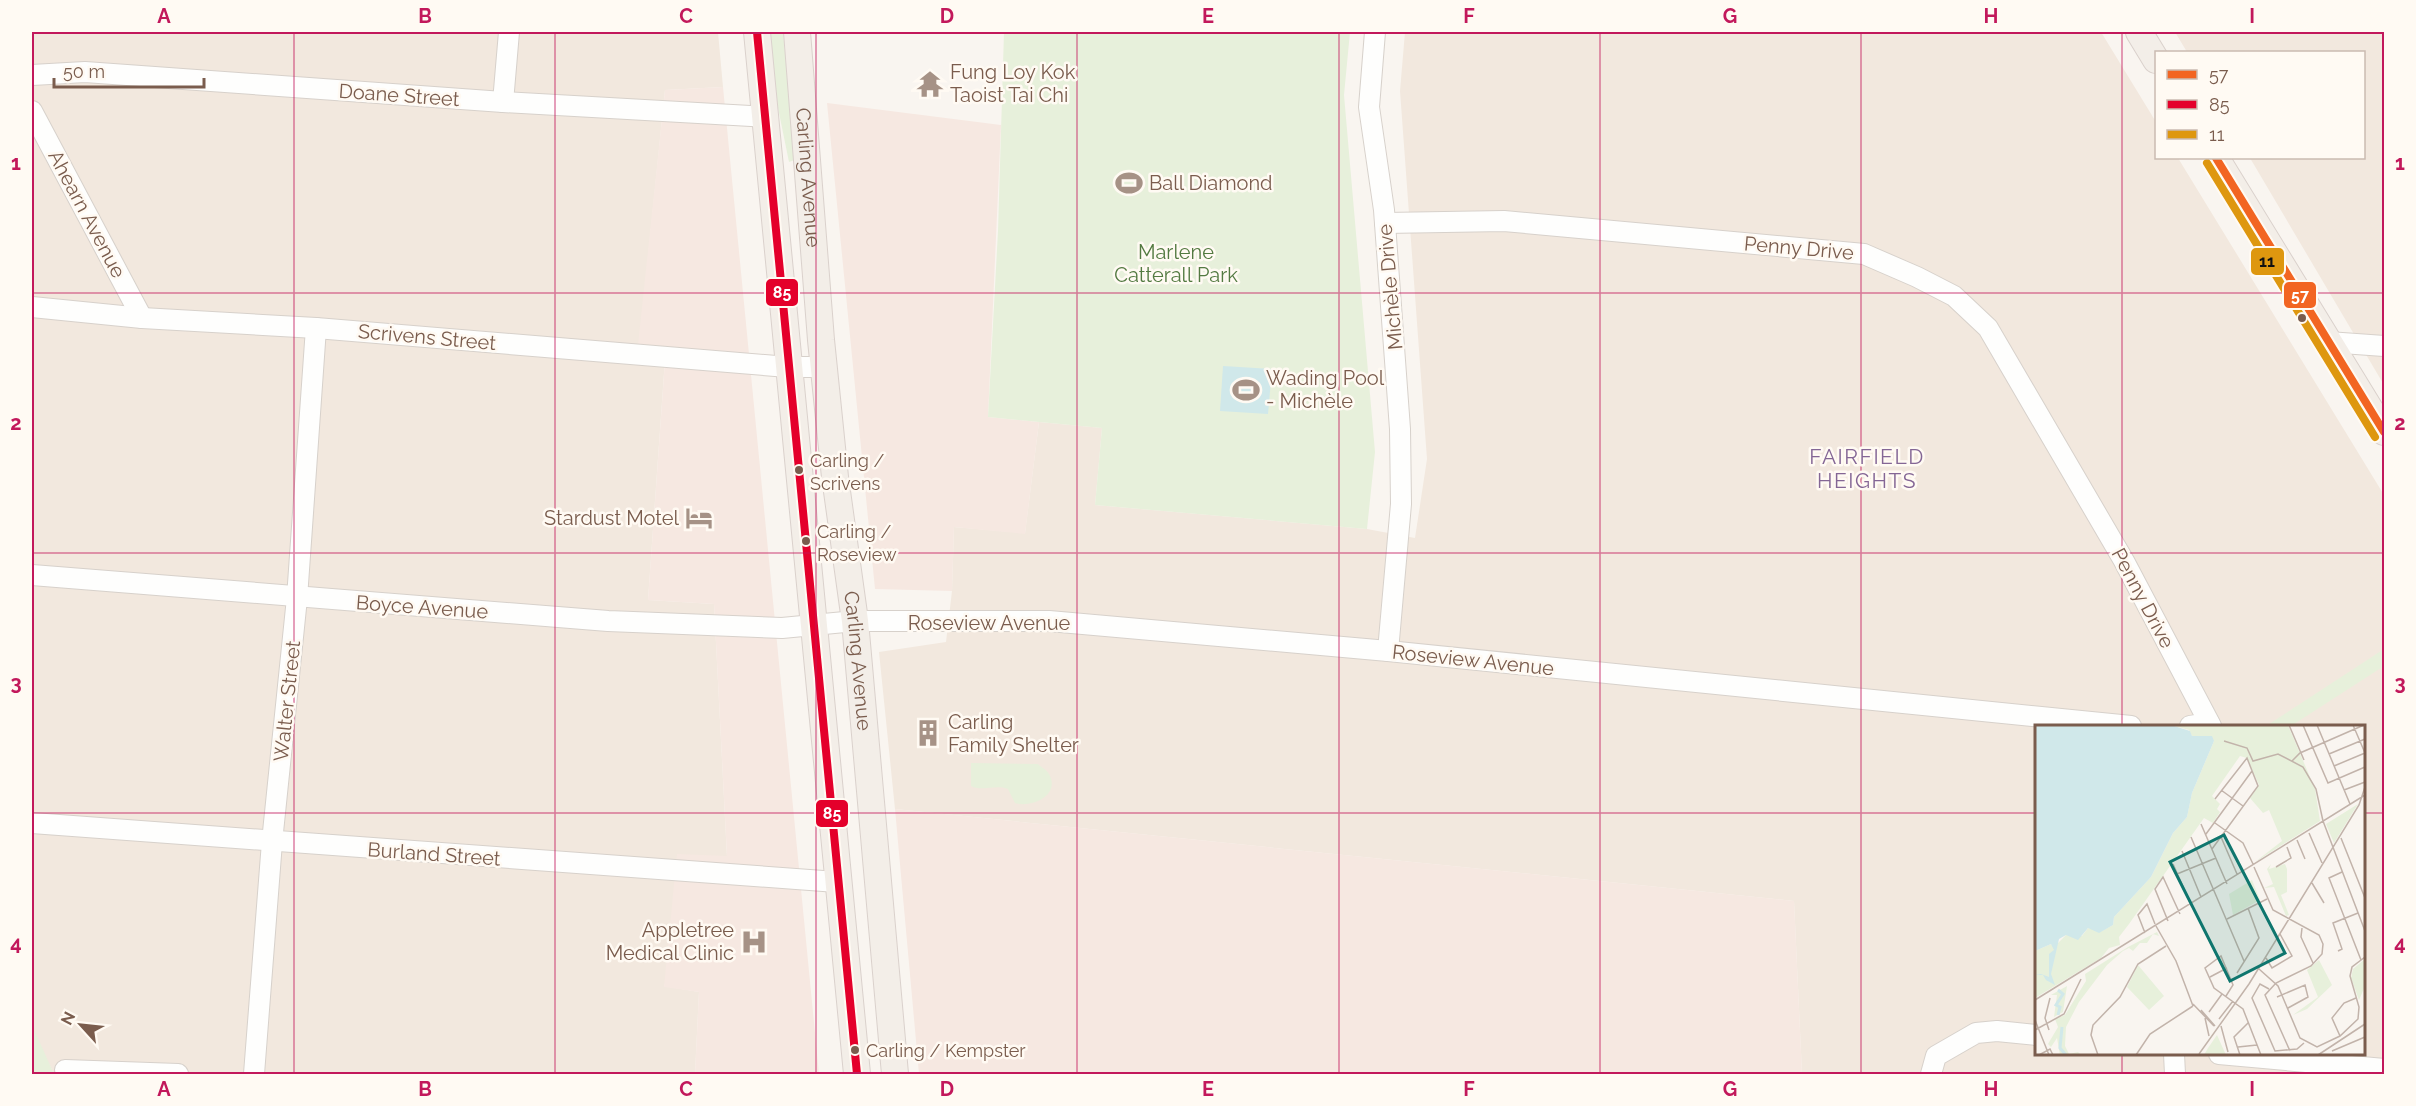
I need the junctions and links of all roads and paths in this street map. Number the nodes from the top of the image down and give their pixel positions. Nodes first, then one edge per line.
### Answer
1 (509, 32) edge
2 (757, 32) edge
3 (797, 32) edge
4 (1375, 32) edge
5 (2139, 32) edge
6 (2155, 57) edge
7 (32, 75) edge
8 (503, 102) junction
9 (32, 111) edge
10 (766, 117) junction
11 (2217, 159) edge
12 (1385, 223) junction
13 (32, 307) edge
14 (142, 318) junction
15 (316, 328) junction
16 (2328, 342) junction
17 (2385, 346) edge
18 (823, 367) junction
19 (788, 368) junction
20 (2385, 432) edge
21 (32, 574) edge
22 (297, 598) junction
23 (855, 621) junction
24 (813, 625) junction
25 (1388, 651) junction
26 (2121, 725) edge
27 (2203, 725) edge
28 (32, 824) edge
29 (272, 842) junction
30 (837, 882) junction
31 (2035, 1035) edge
32 (2174, 1055) edge
33 (2269, 1055) edge
34 (2345, 1058) edge
35 (2385, 1069) edge
36 (65, 1070) dead end
37 (178, 1074) edge
38 (254, 1074) edge
39 (857, 1074) edge
40 (895, 1074) edge
41 (1931, 1074) edge
42 (2175, 1074) edge

1 - 8 street
2 - 10 main road, Carling Avenue
3 - 18 main road, Carling Avenue
4 - 12 street, Michèle Drive
5 - 6 main road
7 - 8 street, Doane Street
8 - 10 street, Doane Street
9 - 14 street, Ahearn Avenue
10 - 19 main road, Carling Avenue
11 - 16 main road
12 - 25 street, Michèle Drive
12 - 27 street, Penny Drive
13 - 14 street, Scrivens Street
14 - 15 street, Scrivens Street
15 - 19 street, Scrivens Street
15 - 22 street, Walter Street
16 - 17 street
16 - 20 main road
18 - 19 street, Scrivens Street
18 - 23 main road, Carling Avenue
19 - 24 main road, Carling Avenue
21 - 22 street, Boyce Avenue
22 - 24 street, Boyce Avenue
22 - 29 street, Walter Street
23 - 24 street, Roseview Avenue
23 - 25 street, Roseview Avenue
23 - 40 main road, Carling Avenue
24 - 30 main road, Carling Avenue
25 - 26 street, Roseview Avenue
28 - 29 street, Burland Street
29 - 30 street, Burland Street
29 - 38 street, Walter Street
30 - 39 main road, Carling Avenue
31 - 41 street
32 - 42 street
33 - 34 street
34 - 35 street
36 - 37 street

